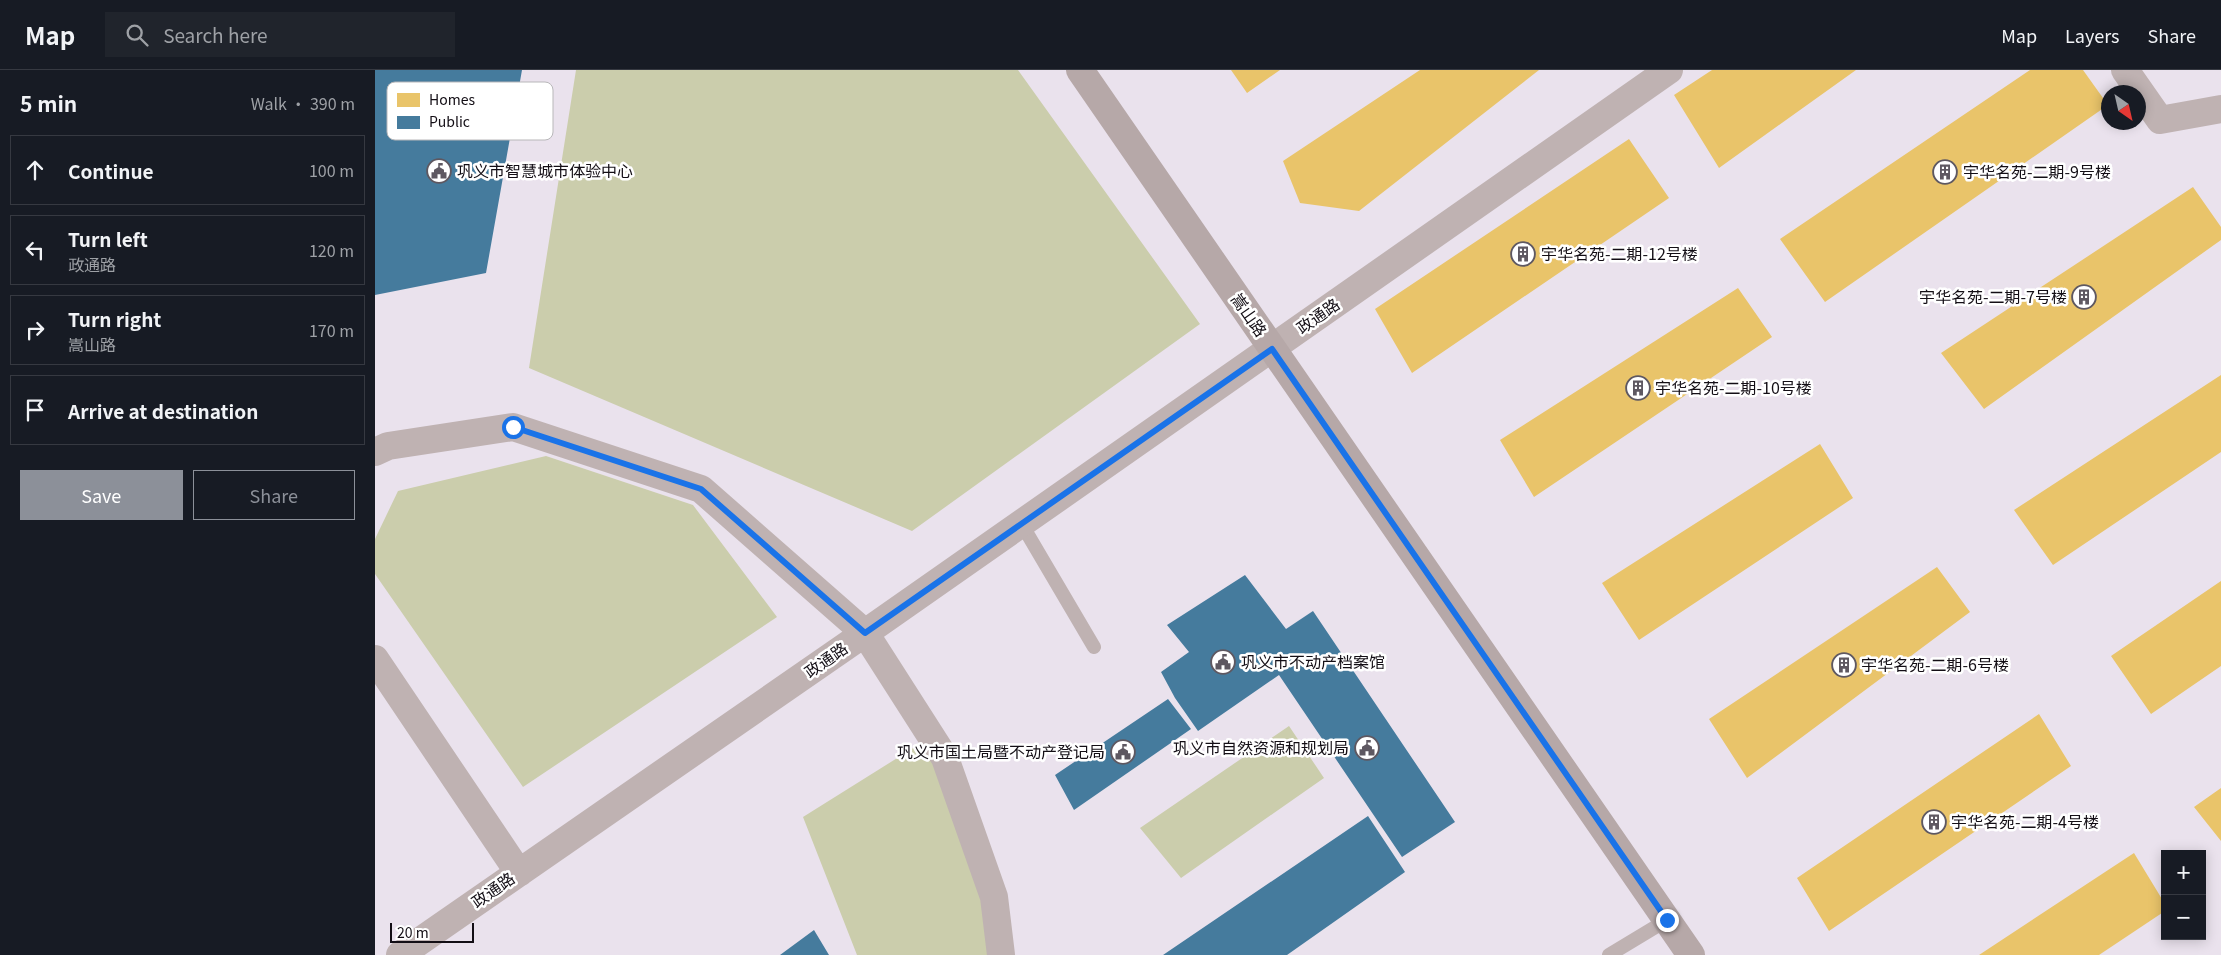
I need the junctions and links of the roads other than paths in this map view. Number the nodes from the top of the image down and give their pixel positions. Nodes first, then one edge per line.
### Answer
1 (1081, 70) edge
2 (1669, 70) edge
3 (2125, 70) edge
4 (2221, 109) edge
5 (1272, 349) junction
6 (375, 452) edge
7 (1021, 523) junction
8 (865, 633) junction
9 (1095, 647) dead end
10 (375, 659) edge
11 (519, 872) junction
12 (1667, 920) junction
13 (400, 955) edge
14 (1001, 955) edge
15 (1609, 955) edge
16 (1691, 955) edge

1 - 5 street, 嵩山路
2 - 5 street, 政通路
3 - 4 street
5 - 7 street, 政通路
5 - 12 street, 嵩山路
6 - 8 street
7 - 8 street, 政通路
7 - 9 lane
8 - 11 street, 政通路
8 - 14 street
10 - 11 street
11 - 13 street, 政通路
12 - 15 lane
12 - 16 street, 嵩山路

